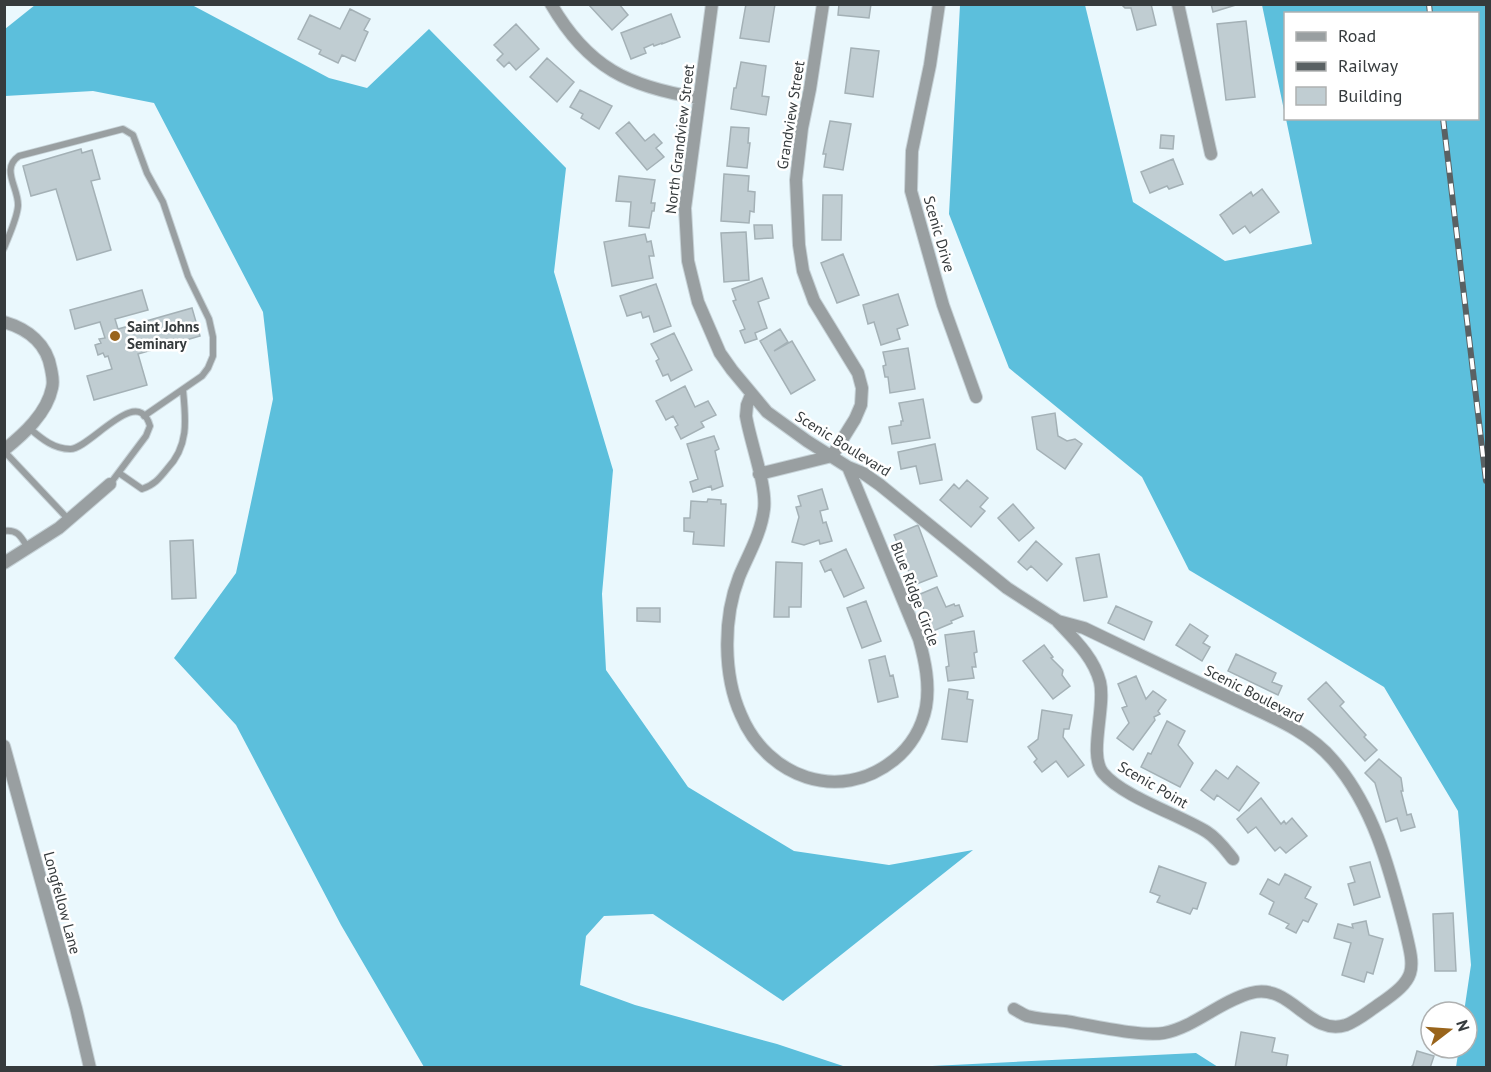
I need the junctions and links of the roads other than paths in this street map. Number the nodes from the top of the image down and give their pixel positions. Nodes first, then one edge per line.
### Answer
1 (551, 4) edge
2 (712, 4) edge
3 (823, 4) edge
4 (939, 4) edge
5 (1178, 4) edge
6 (699, 98) junction
7 (1211, 154) dead end
8 (4, 248) edge
9 (4, 322) edge
10 (183, 390) junction
11 (751, 395) junction
12 (976, 397) dead end
13 (144, 416) junction
14 (28, 428) junction
15 (4, 450) edge
16 (832, 456) junction
17 (848, 467) junction
18 (119, 472) junction
19 (759, 474) junction
20 (110, 484) joint
21 (69, 520) junction
22 (4, 531) edge
23 (28, 548) junction
24 (4, 563) edge
25 (1058, 621) junction
26 (4, 746) edge
27 (10, 793) edge
28 (1233, 859) dead end
29 (1014, 1009) dead end
30 (90, 1068) edge

1 - 6 street
2 - 6 street, North Grandview Street
3 - 16 street, Grandview Street
4 - 12 street, Scenic Drive
5 - 7 street
6 - 11 street, North Grandview Street
8 - 10 lane
9 - 14 street
10 - 13 lane
10 - 18 lane
11 - 16 street, Scenic Boulevard
11 - 19 street
13 - 14 lane
13 - 18 lane
14 - 15 street
15 - 21 lane
16 - 17 street, Scenic Boulevard
16 - 19 street
17 - 19 street, Blue Ridge Circle
17 - 25 street, Scenic Boulevard
18 - 20 lane
20 - 21 street
21 - 23 street
22 - 23 lane
23 - 24 street
25 - 28 street, Scenic Point
25 - 29 street, Scenic Boulevard
26 - 27 street, Longfellow Lane
27 - 30 street, Longfellow Lane

